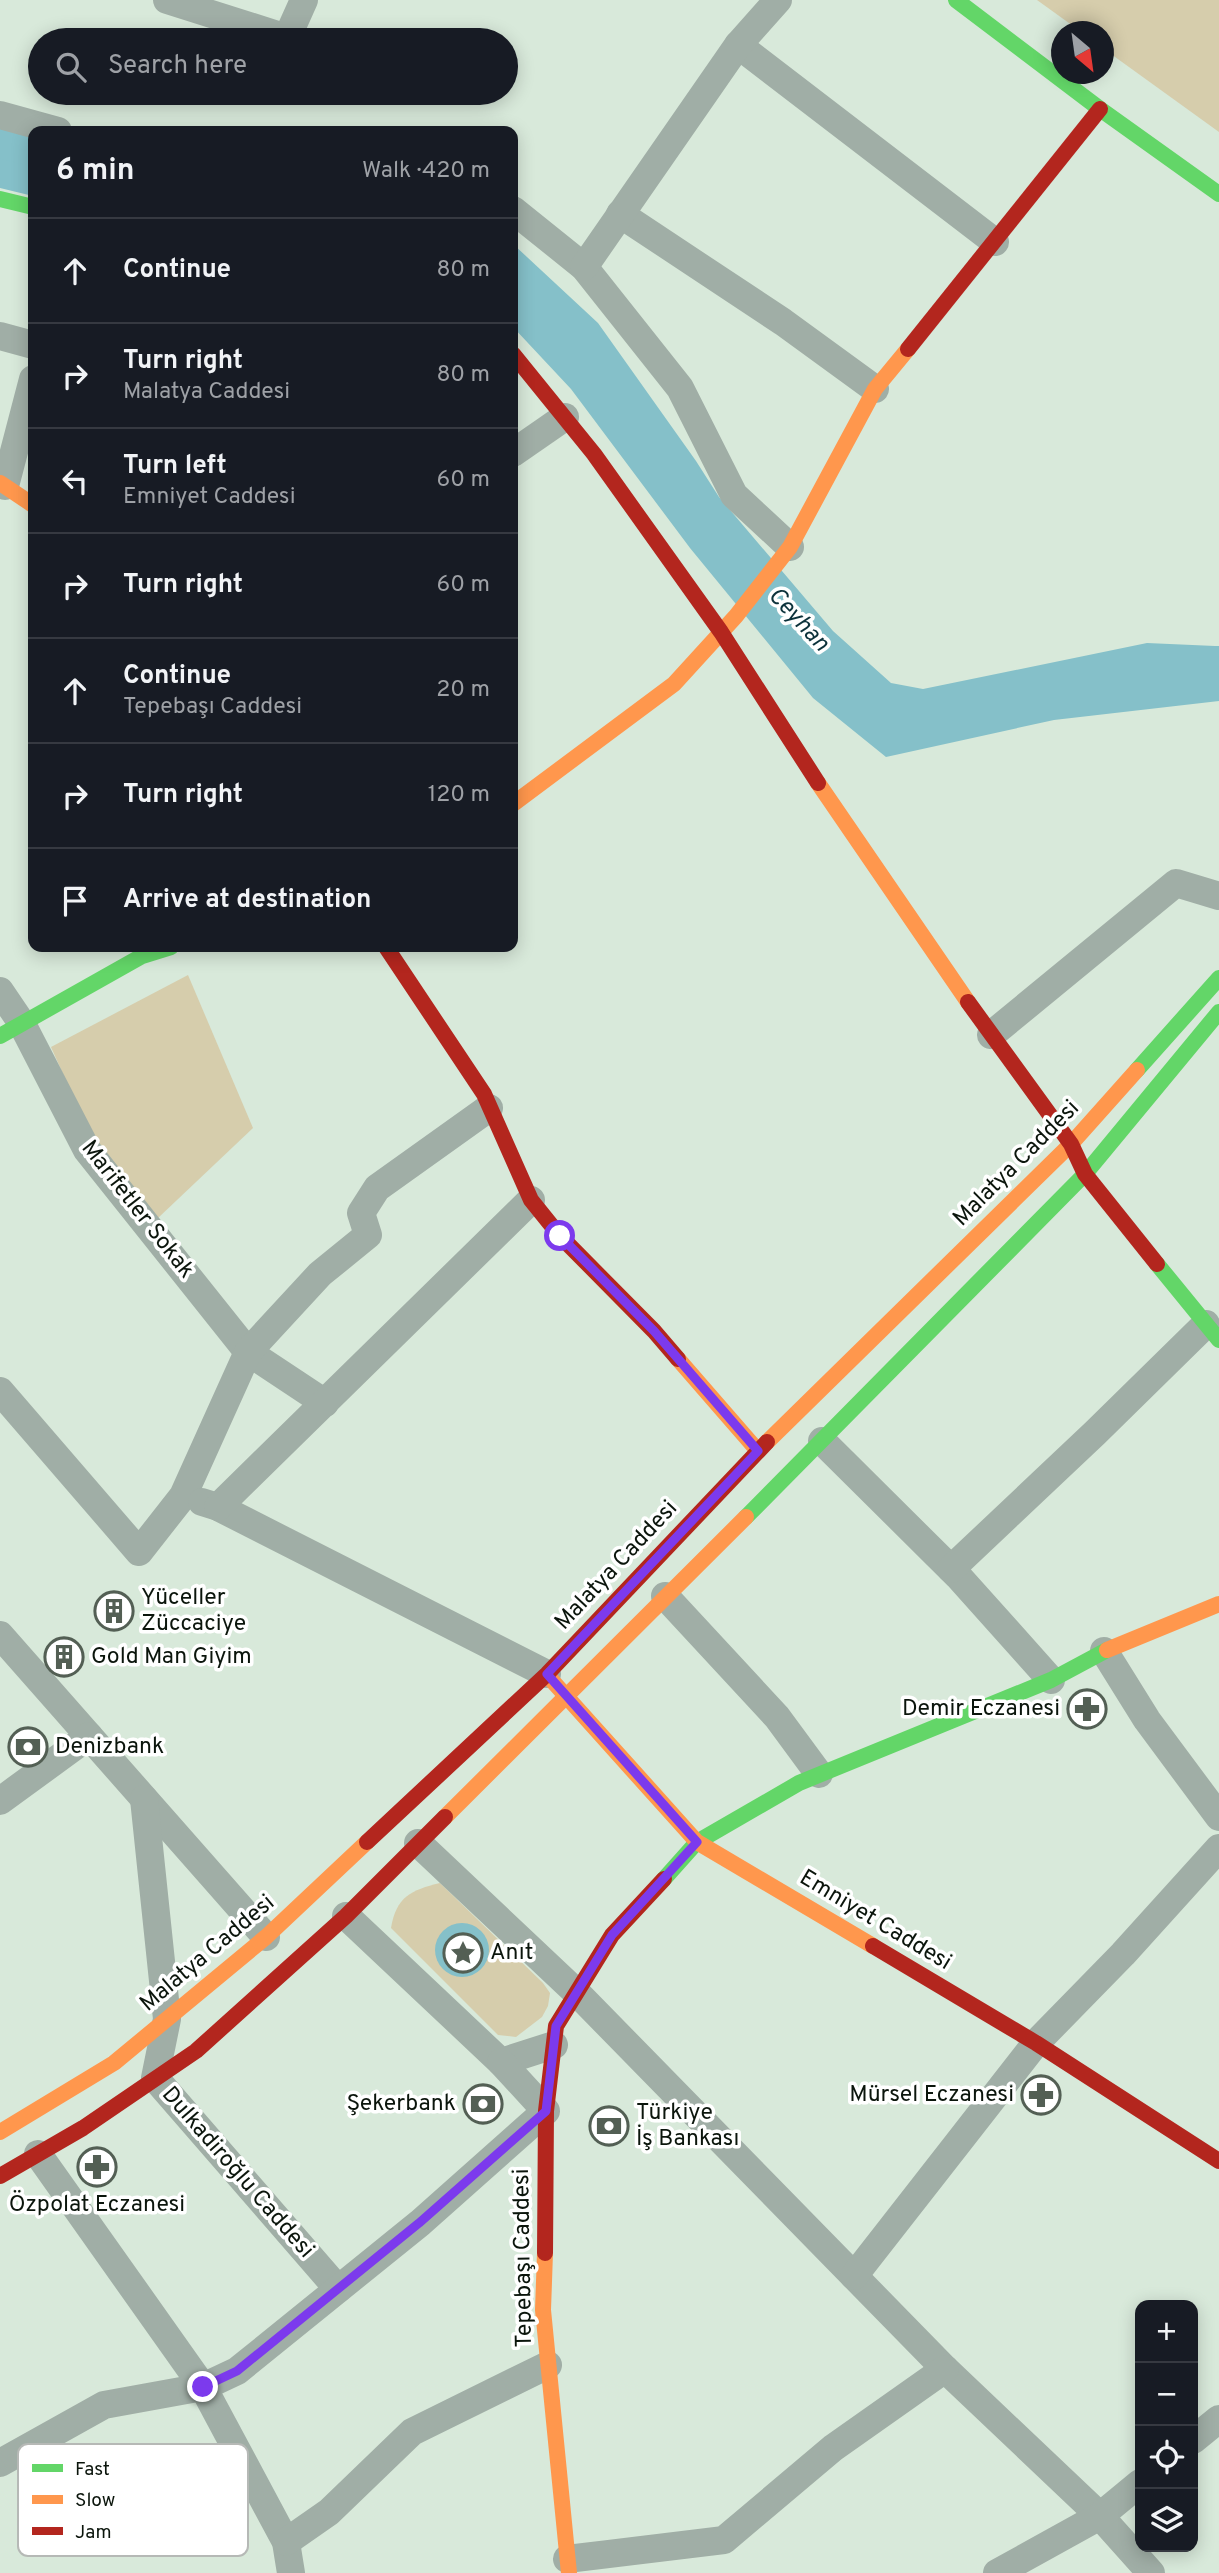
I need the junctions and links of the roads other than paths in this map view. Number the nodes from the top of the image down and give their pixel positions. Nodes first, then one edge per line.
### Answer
1 (167, 0) edge
2 (304, 0) edge
3 (778, 0) edge
4 (956, 0) edge
5 (255, 28) edge
6 (291, 28) edge
7 (738, 45) junction
8 (1100, 109) junction
9 (0, 115) edge
10 (40, 126) edge
11 (1219, 194) edge
12 (0, 199) edge
13 (28, 206) edge
14 (518, 214) edge
15 (620, 214) junction
16 (996, 242) junction
17 (584, 267) junction
18 (0, 336) edge
19 (28, 344) edge
20 (518, 360) edge
21 (874, 389) junction
22 (28, 396) edge
23 (565, 417) junction
24 (518, 450) edge
25 (2, 485) edge
26 (28, 502) edge
27 (790, 547) junction
28 (721, 632) junction
29 (518, 799) edge
30 (1219, 896) edge
31 (155, 952) edge
32 (389, 952) edge
33 (1219, 978) edge
34 (0, 991) edge
35 (1219, 1012) edge
36 (11, 1029) edge
37 (991, 1035) junction
38 (489, 1108) junction
39 (1071, 1144) junction
40 (1085, 1174) junction
41 (531, 1200) junction
42 (1212, 1332) edge
43 (248, 1352) junction
44 (0, 1391) edge
45 (325, 1403) junction
46 (822, 1441) junction
47 (758, 1451) junction
48 (183, 1496) junction
49 (218, 1507) junction
50 (951, 1569) junction
51 (665, 1596) junction
52 (1219, 1604) edge
53 (0, 1636) edge
54 (1104, 1651) junction
55 (547, 1674) junction
56 (1051, 1680) junction
57 (566, 1695) junction
58 (89, 1736) junction
59 (819, 1774) junction
60 (145, 1799) junction
61 (0, 1801) edge
62 (1219, 1817) edge
63 (697, 1842) junction
64 (418, 1843) junction
65 (1219, 1848) edge
66 (346, 1916) junction
67 (267, 1937) junction
68 (577, 1993) junction
69 (167, 2019) junction
70 (555, 2036) junction
71 (1036, 2043) junction
72 (500, 2062) junction
73 (155, 2078) junction
74 (546, 2111) junction
75 (1, 2129) edge
76 (38, 2154) junction
77 (1219, 2161) edge
78 (0, 2176) edge
79 (854, 2276) junction
80 (338, 2289) junction
81 (548, 2365) junction
82 (945, 2369) junction
83 (203, 2387) junction
84 (1219, 2419) edge
85 (1198, 2436) edge
86 (34, 2444) edge
87 (234, 2444) edge
88 (18, 2453) edge
89 (0, 2463) edge
90 (248, 2471) edge
91 (1135, 2487) edge
92 (1100, 2516) junction
93 (286, 2542) junction
94 (568, 2566) edge
95 (291, 2573) edge
96 (997, 2573) edge
97 (1151, 2573) edge

1 - 5 street
2 - 6 street
3 - 7 street
4 - 8 street
7 - 15 street
7 - 16 street
8 - 11 street
8 - 16 street
9 - 10 street
12 - 13 street
14 - 17 street
15 - 17 street
15 - 21 street
16 - 21 street
17 - 27 street
18 - 19 street
20 - 23 street
21 - 27 street
22 - 25 street
23 - 24 street
23 - 28 street
25 - 26 street
27 - 28 street
28 - 29 street
28 - 37 street
30 - 37 street
31 - 36 street
32 - 38 street
33 - 39 street, Malatya Caddesi
34 - 36 street, Marifetler Sokak
35 - 40 street
36 - 43 street, Marifetler Sokak
37 - 39 street
38 - 41 street
38 - 43 street
39 - 40 street
39 - 47 street, Malatya Caddesi
40 - 42 street
40 - 46 street
41 - 45 street
41 - 47 street
42 - 50 street
43 - 45 street, Marifetler Sokak
43 - 48 street
44 - 48 street
45 - 49 street
46 - 50 street
46 - 51 street
47 - 55 street, Malatya Caddesi
48 - 49 street
49 - 55 street
50 - 56 street
51 - 57 street
51 - 59 street
52 - 54 street
53 - 58 street
54 - 56 street
54 - 62 street
55 - 57 street, Emniyet Caddesi
55 - 67 street, Malatya Caddesi
56 - 59 street
57 - 63 street, Emniyet Caddesi
57 - 64 street
58 - 60 street
58 - 61 street
59 - 63 street
60 - 67 street
60 - 69 street, Dulkadiroğlu Caddesi
63 - 68 street
63 - 71 street, Emniyet Caddesi
64 - 66 street
64 - 68 street
65 - 71 street
66 - 72 street
66 - 73 street
67 - 69 street, Malatya Caddesi
68 - 70 street
68 - 79 street
69 - 73 street, Dulkadiroğlu Caddesi
69 - 75 street, Malatya Caddesi
70 - 72 street
70 - 74 street, Tepebaşı Caddesi
71 - 77 street, Emniyet Caddesi
71 - 79 street
72 - 74 street
73 - 76 street
73 - 80 street, Dulkadiroğlu Caddesi
74 - 80 street
74 - 81 street, Tepebaşı Caddesi
75 - 76 street
76 - 78 street
76 - 83 street
79 - 82 street
80 - 83 street
81 - 93 street
81 - 94 street, Tepebaşı Caddesi
82 - 92 street
82 - 94 street
83 - 86 street
83 - 87 street
84 - 85 street
88 - 89 street
90 - 93 street
91 - 92 street
92 - 96 street
92 - 97 street
93 - 95 street

